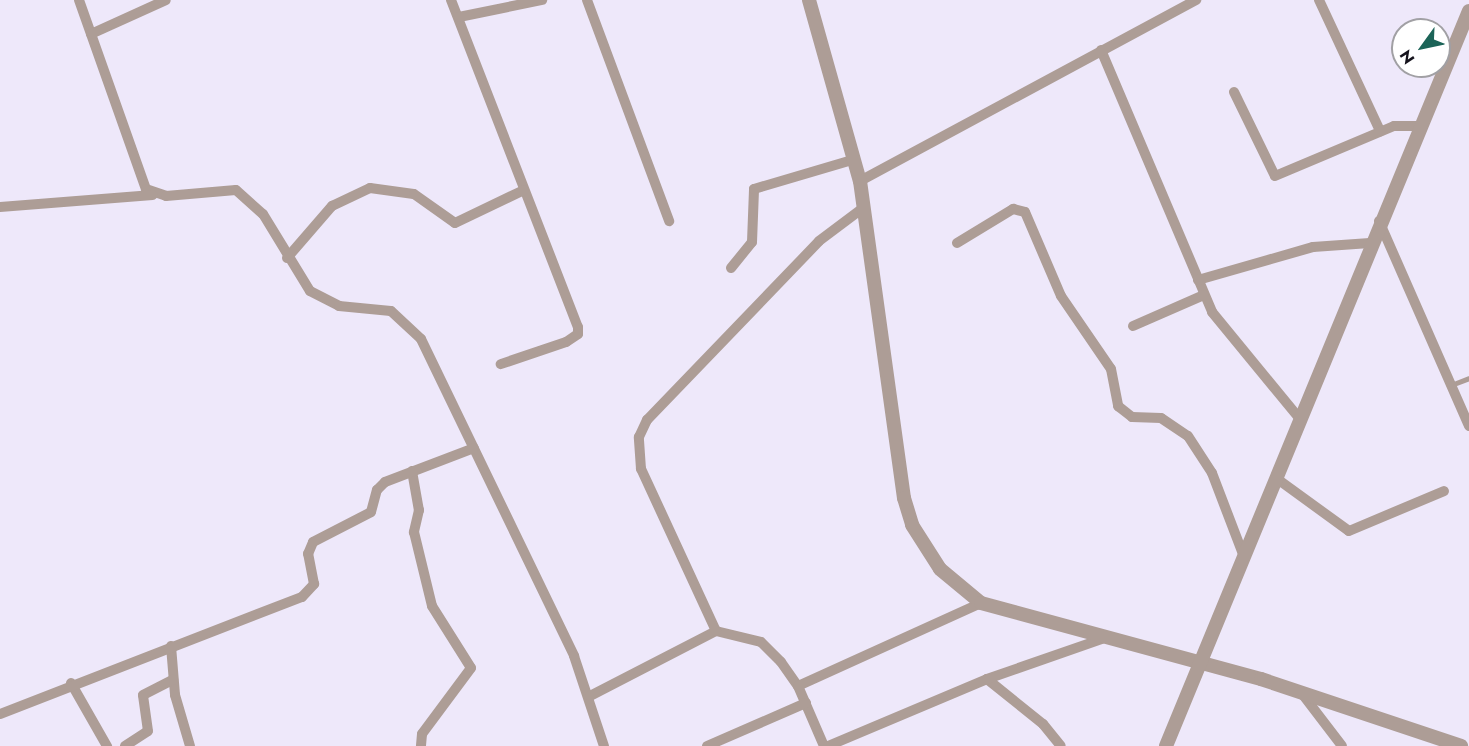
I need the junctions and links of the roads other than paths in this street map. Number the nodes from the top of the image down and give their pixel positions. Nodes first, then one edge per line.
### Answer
1 (79, 0) edge
2 (166, 0) edge
3 (451, 0) edge
4 (542, 0) edge
5 (587, 0) edge
6 (809, 0) edge
7 (1196, 0) edge
8 (1319, 0) edge
9 (1469, 11) edge
10 (459, 17) junction
11 (91, 34) junction
12 (1101, 50) junction
13 (1234, 92) dead end
14 (1419, 126) junction
15 (1380, 131) junction
16 (855, 159) junction
17 (860, 181) junction
18 (524, 190) junction
19 (153, 195) junction
20 (0, 207) edge
21 (863, 207) junction
22 (669, 221) dead end
23 (1378, 221) junction
24 (957, 243) dead end
25 (1370, 243) junction
26 (287, 258) junction
27 (731, 268) dead end
28 (1198, 280) junction
29 (1204, 295) junction
30 (1133, 326) dead end
31 (501, 364) dead end
32 (1469, 378) edge
33 (1451, 385) junction
34 (1300, 419) junction
35 (1469, 426) edge
36 (474, 448) junction
37 (412, 471) junction
38 (1276, 478) junction
39 (1444, 491) dead end
40 (1244, 557) junction
41 (981, 603) junction
42 (716, 631) junction
43 (1102, 639) junction
44 (171, 646) junction
45 (1200, 666) junction
46 (987, 679) junction
47 (172, 680) junction
48 (71, 684) junction
49 (798, 686) junction
50 (1299, 691) junction
51 (590, 696) junction
52 (806, 703) junction
53 (0, 714) edge
54 (107, 746) edge
55 (125, 746) edge
56 (190, 746) edge
57 (421, 746) edge
58 (604, 746) edge
59 (707, 746) edge
60 (826, 746) edge
61 (1061, 746) edge
62 (1166, 746) edge
63 (1342, 746) edge
64 (1460, 746) edge

1 - 11 street
2 - 11 street
3 - 10 street
4 - 10 street
5 - 22 street
6 - 16 street
7 - 12 street
8 - 15 street
9 - 14 street
10 - 18 street
11 - 19 street
12 - 17 street
12 - 28 street
13 - 15 street
14 - 15 street
14 - 23 street
16 - 17 street
16 - 27 street
17 - 21 street
18 - 26 street
18 - 31 street
19 - 20 street
19 - 26 street
21 - 41 street
21 - 42 street
23 - 25 street
23 - 33 street
24 - 40 street
25 - 28 street
25 - 34 street
26 - 36 street
28 - 29 street
29 - 30 street
29 - 34 street
32 - 33 lane
33 - 35 street
34 - 38 street
36 - 37 street
36 - 51 street
37 - 44 street
37 - 57 street
38 - 39 street
38 - 40 street
40 - 45 street
41 - 43 street
41 - 49 street
42 - 49 street
42 - 51 street
43 - 45 street
43 - 46 street
44 - 47 street
44 - 48 street
45 - 50 street
45 - 62 street
46 - 60 street
46 - 61 street
47 - 55 street
47 - 56 street
48 - 53 street
48 - 54 street
49 - 52 street
50 - 63 street
50 - 64 street
51 - 58 street
52 - 59 street
52 - 60 street

